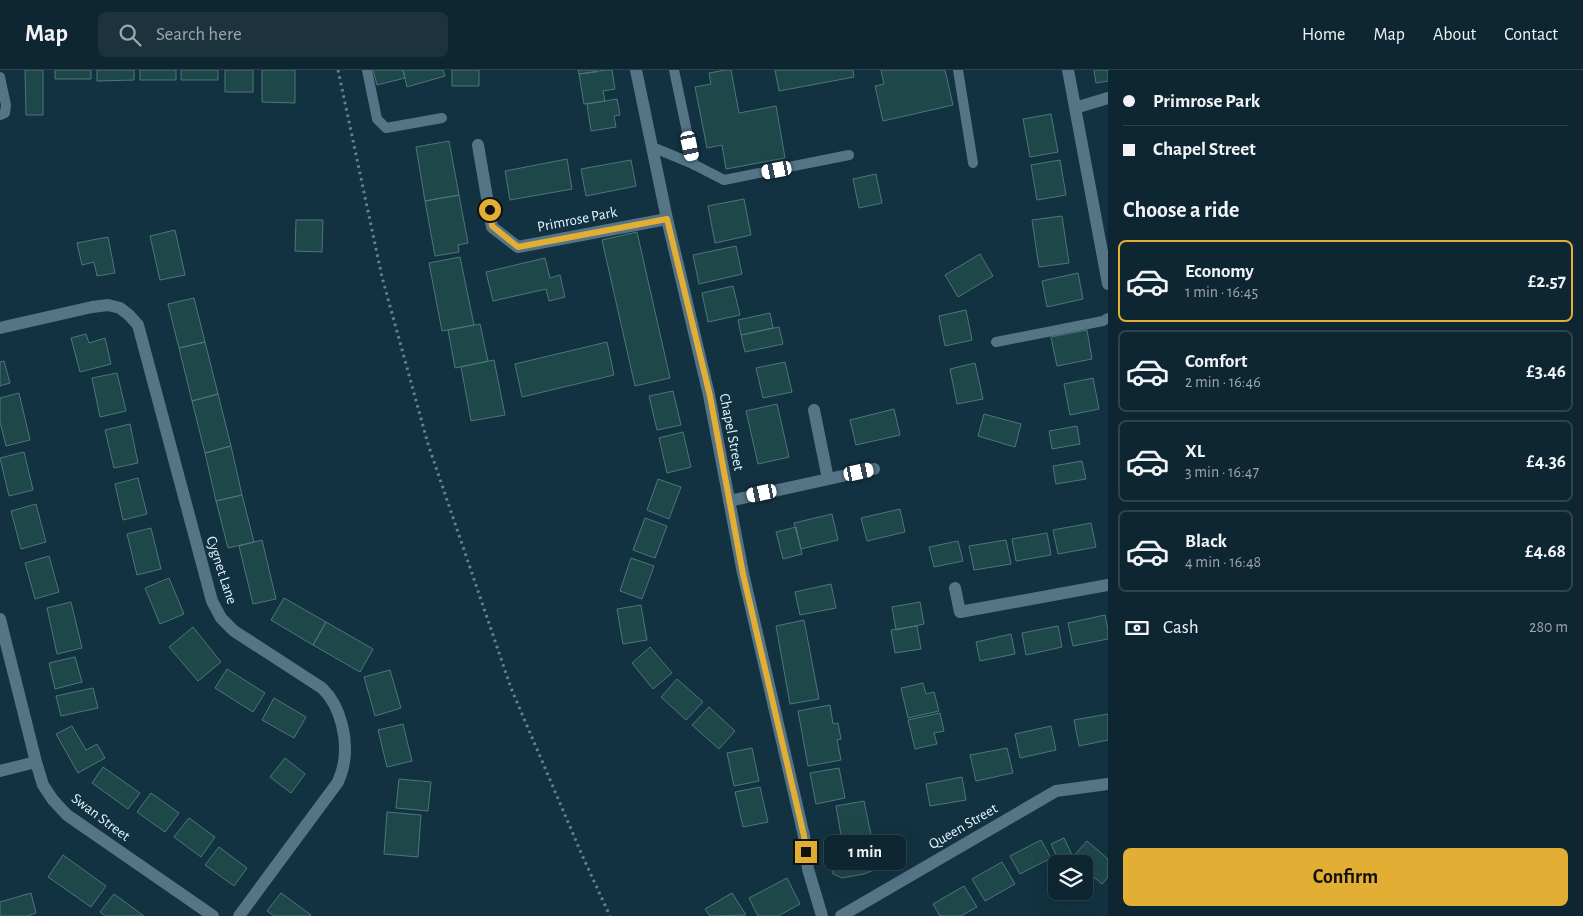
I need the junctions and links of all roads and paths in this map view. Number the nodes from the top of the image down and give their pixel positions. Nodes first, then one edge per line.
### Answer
1 (338, 70) edge
2 (368, 70) edge
3 (636, 70) edge
4 (674, 70) edge
5 (958, 70) edge
6 (1068, 70) edge
7 (0, 77) edge
8 (1108, 98) edge
9 (1075, 108) junction
10 (0, 115) edge
11 (442, 118) dead end
12 (478, 145) dead end
13 (652, 147) junction
14 (849, 156) dead end
15 (973, 163) dead end
16 (694, 165) junction
17 (667, 219) junction
18 (1108, 284) edge
19 (1108, 318) edge
20 (0, 328) edge
21 (996, 342) dead end
22 (814, 410) dead end
23 (874, 469) dead end
24 (828, 479) junction
25 (729, 501) junction
26 (1108, 585) edge
27 (955, 588) dead end
28 (0, 619) edge
29 (36, 762) junction
30 (0, 771) edge
31 (1108, 784) edge
32 (213, 916) edge
33 (239, 916) edge
34 (610, 916) edge
35 (822, 916) edge
36 (841, 916) edge

1 - 34 path
2 - 11 lane
3 - 13 street, Chapel Street
4 - 16 lane
5 - 15 lane
6 - 9 street
7 - 10 lane
8 - 9 street
9 - 18 street
12 - 17 street, Primrose Park
13 - 16 lane
13 - 17 street, Chapel Street
14 - 16 lane
17 - 25 street, Chapel Street
19 - 21 lane
20 - 33 street, Cygnet Lane
22 - 24 street
23 - 24 street
24 - 25 street
25 - 35 street, Chapel Street
26 - 27 street
28 - 29 street, Swan Street
29 - 30 street
29 - 32 street, Swan Street
31 - 36 street, Queen Street

